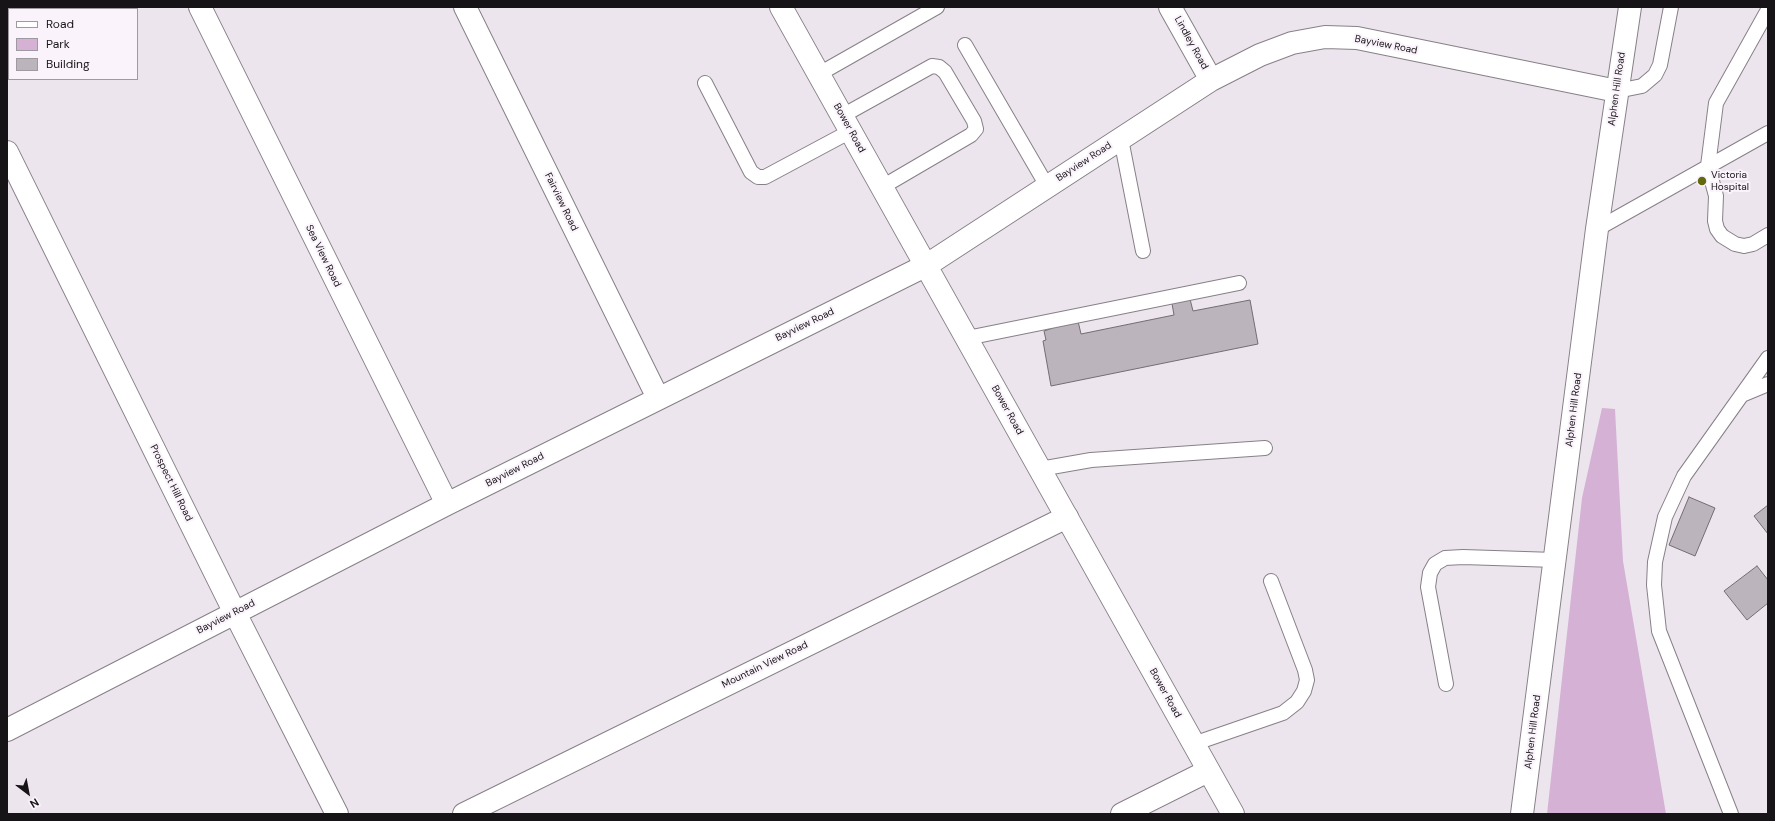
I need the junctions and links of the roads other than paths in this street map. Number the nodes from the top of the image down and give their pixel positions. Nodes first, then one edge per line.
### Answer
1 (200, 7) edge
2 (465, 7) edge
3 (781, 7) edge
4 (937, 7) edge
5 (1170, 7) edge
6 (1630, 7) edge
7 (1670, 7) edge
8 (1768, 10) edge
9 (965, 45) dead end
10 (819, 74) junction
11 (1211, 80) junction
12 (705, 83) dead end
13 (1617, 91) junction
14 (846, 123) junction
15 (1768, 133) edge
16 (1121, 139) junction
17 (7, 152) edge
18 (1708, 166) junction
19 (1048, 186) junction
20 (882, 187) junction
21 (1597, 229) junction
22 (1768, 236) edge
23 (1143, 251) dead end
24 (927, 265) junction
25 (1239, 283) dead end
26 (967, 338) junction
27 (1768, 358) edge
28 (1768, 384) edge
29 (1744, 394) junction
30 (658, 398) junction
31 (1265, 448) dead end
32 (1040, 469) junction
33 (447, 504) junction
34 (1067, 517) junction
35 (1554, 560) junction
36 (1271, 581) dead end
37 (235, 613) junction
38 (1446, 684) dead end
39 (7, 730) edge
40 (1193, 744) junction
41 (1208, 771) junction
42 (337, 814) edge
43 (464, 814) edge
44 (1122, 814) edge
45 (1233, 814) edge
46 (1522, 814) edge
47 (1731, 814) edge

1 - 33 street, Sea View Road
2 - 30 street, Fairview Road
3 - 10 street, Bower Road
4 - 10 lane
5 - 11 street, Lindley Road
6 - 13 street, Alphen Hill Road
7 - 13 lane
8 - 18 lane
9 - 19 lane
10 - 14 street, Bower Road
11 - 13 street, Bayview Road
11 - 16 street, Bayview Road
12 - 14 lane
13 - 21 street, Alphen Hill Road
14 - 20 street, Bower Road
14 - 20 lane
15 - 18 lane
16 - 19 street, Bayview Road
16 - 23 lane
17 - 37 street, Prospect Hill Road
18 - 21 lane
18 - 22 lane
19 - 24 street, Bayview Road
20 - 24 street, Bower Road
21 - 35 street, Alphen Hill Road
24 - 26 street, Bower Road
24 - 30 street, Bayview Road
25 - 26 lane
26 - 32 street, Bower Road
27 - 29 lane
28 - 29 lane
29 - 47 lane
30 - 33 street, Bayview Road
31 - 32 lane
32 - 34 street, Bower Road
33 - 37 street, Bayview Road
34 - 40 street, Bower Road
34 - 43 street, Mountain View Road
35 - 38 lane
35 - 46 street, Alphen Hill Road
36 - 40 lane
37 - 39 street, Bayview Road
37 - 42 street, Prospect Hill Road
40 - 41 street, Bower Road
41 - 44 street
41 - 45 street, Bower Road

